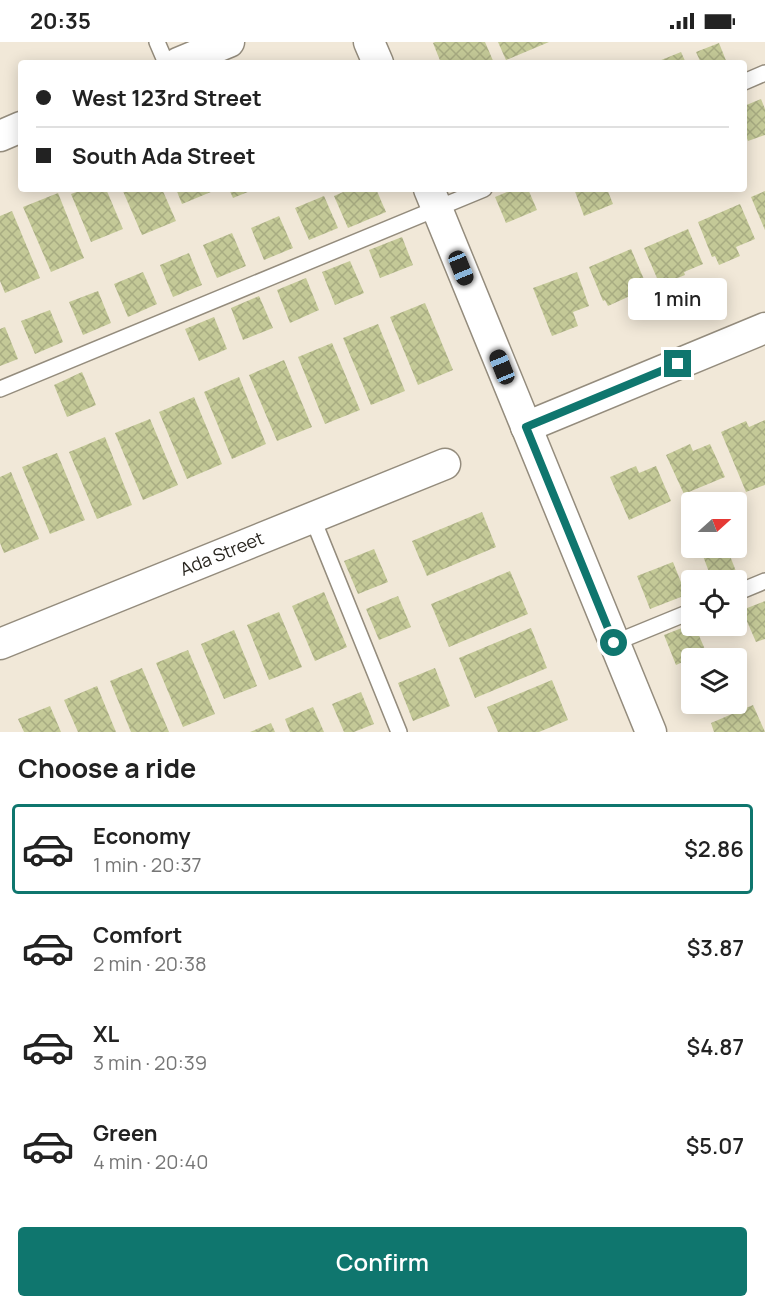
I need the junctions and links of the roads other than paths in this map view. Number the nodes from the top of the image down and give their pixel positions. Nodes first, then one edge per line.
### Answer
1 (157, 42) edge
2 (230, 42) edge
3 (369, 42) edge
4 (165, 60) edge
5 (185, 60) edge
6 (377, 60) edge
7 (765, 73) edge
8 (747, 80) edge
9 (18, 128) edge
10 (0, 136) edge
11 (468, 192) edge
12 (433, 199) edge
13 (765, 328) edge
14 (0, 389) edge
15 (526, 427) junction
16 (445, 464) dead end
17 (312, 518) junction
18 (765, 581) edge
19 (747, 588) edge
20 (681, 616) edge
21 (614, 643) junction
22 (0, 645) edge
23 (399, 732) edge
24 (651, 732) edge

1 - 4 lane
2 - 5 street
3 - 6 street
7 - 8 lane
9 - 10 street
11 - 12 lane
12 - 14 lane
12 - 15 street
13 - 15 street
15 - 21 street
16 - 17 street, Ada Street
17 - 22 street, Ada Street
17 - 23 lane
18 - 19 lane
20 - 21 lane
21 - 24 street

